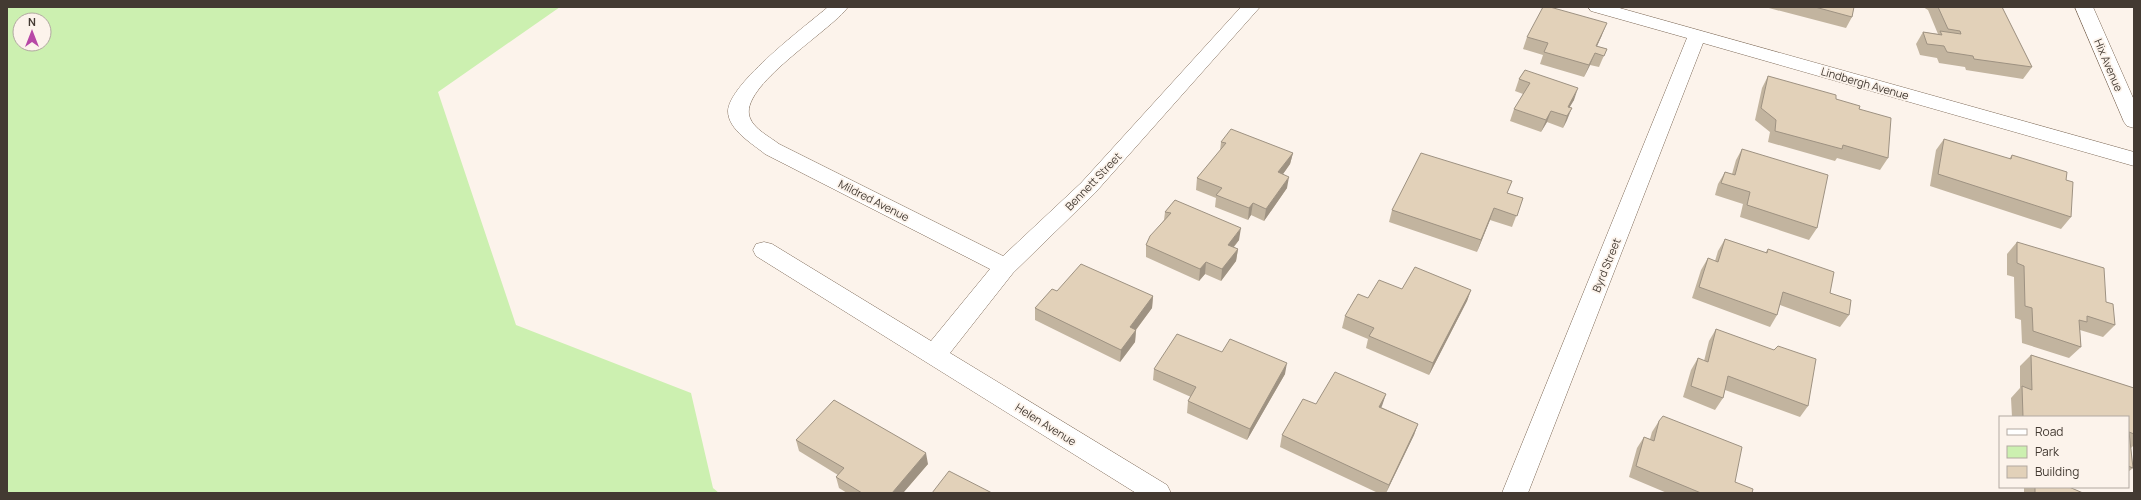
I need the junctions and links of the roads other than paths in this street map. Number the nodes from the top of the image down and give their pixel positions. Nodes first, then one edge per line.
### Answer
1 (839, 7) edge
2 (1251, 7) edge
3 (1597, 7) edge
4 (2084, 7) edge
5 (1697, 36) junction
6 (2134, 122) edge
7 (2134, 158) edge
8 (764, 250) dead end
9 (1005, 267) junction
10 (934, 355) junction
11 (1158, 493) edge
12 (1515, 493) edge

1 - 9 street, Mildred Avenue
2 - 9 street, Bennett Street
3 - 5 street, Lindbergh Avenue
4 - 6 street, Hix Avenue
5 - 7 street, Lindbergh Avenue
5 - 12 street, Byrd Street
8 - 10 street, Helen Avenue
9 - 10 street, Bennett Street
10 - 11 street, Helen Avenue

